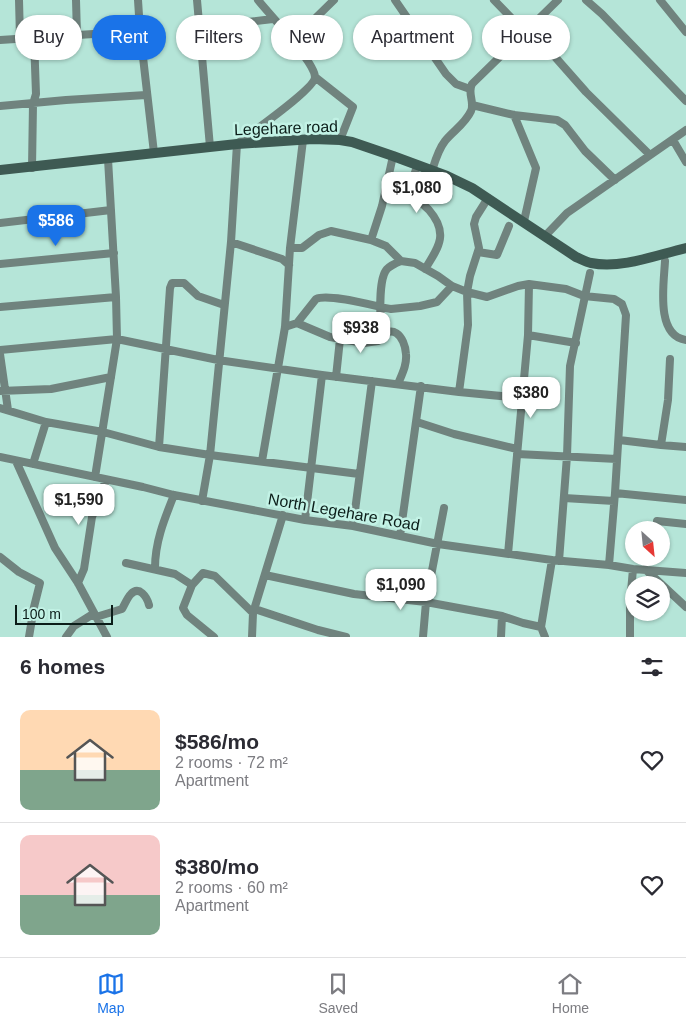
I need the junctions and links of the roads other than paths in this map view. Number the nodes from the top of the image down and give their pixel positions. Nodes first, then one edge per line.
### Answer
1 (19, 0) edge
2 (76, 0) edge
3 (138, 0) edge
4 (197, 0) edge
5 (258, 0) edge
6 (334, 0) edge
7 (395, 0) edge
8 (494, 0) edge
9 (558, 0) edge
10 (586, 0) edge
11 (660, 0) edge
12 (19, 15) edge
13 (76, 15) edge
14 (139, 15) edge
15 (199, 15) edge
16 (319, 15) edge
17 (509, 15) edge
18 (543, 15) edge
19 (271, 16) edge
20 (686, 32) edge
21 (15, 38) edge
22 (0, 40) edge
23 (35, 60) edge
24 (143, 60) edge
25 (203, 60) edge
26 (306, 60) edge
27 (497, 60) edge
28 (558, 60) edge
29 (315, 77) junction
30 (470, 89) junction
31 (146, 95) junction
32 (686, 101) edge
33 (32, 104) junction
34 (472, 105) junction
35 (0, 106) edge
36 (514, 115) junction
37 (686, 130) edge
38 (303, 140) junction
39 (340, 140) junction
40 (673, 140) junction
41 (237, 144) junction
42 (210, 147) junction
43 (154, 153) junction
44 (650, 155) junction
45 (393, 156) junction
46 (108, 159) junction
47 (686, 162) edge
48 (417, 166) junction
49 (32, 168) junction
50 (0, 170) edge
51 (432, 171) junction
52 (615, 180) junction
53 (488, 198) junction
54 (111, 210) junction
55 (524, 221) junction
56 (0, 223) edge
57 (509, 226) dead end
58 (546, 235) junction
59 (371, 240) junction
60 (231, 242) junction
61 (290, 248) junction
62 (686, 248) edge
63 (478, 252) junction
64 (114, 253) junction
65 (666, 256) junction
66 (401, 261) junction
67 (0, 264) edge
68 (289, 265) junction
69 (426, 269) junction
70 (590, 273) dead end
71 (530, 284) junction
72 (452, 286) junction
73 (468, 292) junction
74 (585, 294) junction
75 (116, 297) junction
76 (224, 305) junction
77 (381, 307) junction
78 (0, 308) edge
79 (297, 323) junction
80 (285, 327) junction
81 (528, 335) junction
82 (381, 336) junction
83 (340, 338) junction
84 (116, 339) junction
85 (686, 340) edge
86 (576, 343) junction
87 (166, 349) junction
88 (0, 350) edge
89 (0, 354) edge
90 (670, 359) dead end
91 (218, 360) junction
92 (278, 368) junction
93 (322, 375) junction
94 (336, 376) junction
95 (111, 377) junction
96 (372, 381) junction
97 (398, 384) junction
98 (420, 386) junction
99 (3, 391) edge
100 (459, 392) junction
101 (522, 398) junction
102 (4, 409) edge
103 (46, 422) junction
104 (417, 422) junction
105 (103, 432) junction
106 (619, 440) junction
107 (159, 446) junction
108 (661, 446) junction
109 (686, 447) edge
110 (517, 452) junction
111 (210, 455) junction
112 (567, 456) junction
113 (0, 457) edge
114 (617, 459) junction
115 (16, 461) junction
116 (262, 461) junction
117 (34, 464) junction
118 (310, 469) junction
119 (359, 474) junction
120 (95, 478) junction
121 (106, 480) junction
122 (174, 495) junction
123 (614, 497) junction
124 (564, 498) junction
125 (686, 500) edge
126 (202, 501) junction
127 (444, 508) dead end
128 (283, 515) junction
129 (305, 520) junction
130 (670, 522) edge
131 (686, 524) edge
132 (353, 526) junction
133 (400, 536) junction
134 (438, 544) junction
135 (508, 554) junction
136 (0, 557) edge
137 (555, 560) junction
138 (126, 563) dead end
139 (608, 565) junction
140 (155, 568) junction
141 (633, 569) junction
142 (645, 570) junction
143 (686, 572) edge
144 (265, 575) junction
145 (78, 584) junction
146 (192, 585) junction
147 (426, 602) junction
148 (149, 604) dead end
149 (686, 607) edge
150 (254, 611) junction
151 (95, 615) junction
152 (502, 616) junction
153 (541, 627) junction
154 (29, 637) edge
155 (66, 637) edge
156 (107, 637) edge
157 (214, 637) edge
158 (252, 637) edge
159 (346, 637) edge
160 (423, 637) edge
161 (501, 637) edge
162 (545, 637) edge
163 (630, 637) edge

1 - 12 street
2 - 13 street
3 - 14 street
4 - 15 street
5 - 19 street
6 - 16 street
7 - 30 street
8 - 17 street
9 - 18 street
10 - 32 street
11 - 20 street
21 - 22 street
23 - 33 street
24 - 31 street
25 - 42 street
26 - 29 street
27 - 30 street
28 - 44 street
29 - 39 street
29 - 41 street
30 - 34 street
31 - 33 street
31 - 43 street
33 - 35 street
33 - 49 street
34 - 36 street
34 - 51 street
36 - 52 street
36 - 55 street
37 - 40 street
38 - 39 main road, Legehare road
38 - 41 main road, Legehare road
38 - 61 street
39 - 45 main road, Legehare road
40 - 44 street
40 - 47 street
41 - 42 main road, Legehare road
41 - 60 street
42 - 43 main road, Legehare road
43 - 46 main road, Legehare road
44 - 52 street
45 - 48 main road, Legehare road
45 - 59 street
46 - 49 main road, Legehare road
46 - 54 street
48 - 51 main road, Legehare road
48 - 69 street
49 - 50 main road, Legehare road
51 - 53 main road, Legehare road
52 - 58 street
53 - 55 main road, Legehare road
53 - 63 street
54 - 56 street
54 - 64 street
55 - 58 main road, Legehare road
57 - 63 street
58 - 65 main road, Legehare road
59 - 61 street
59 - 66 street
60 - 68 street
60 - 76 street
61 - 68 street
62 - 65 main road
63 - 73 street
64 - 67 street
64 - 75 street
65 - 85 street
66 - 69 street
66 - 77 street
68 - 80 street
69 - 72 street
70 - 74 street
71 - 73 street
71 - 74 street
71 - 81 street
72 - 73 street
72 - 77 street
73 - 100 street
74 - 86 street
74 - 106 street
75 - 78 street
75 - 84 street
76 - 87 street
76 - 91 street
77 - 79 street
77 - 82 street
79 - 80 street
79 - 83 street
80 - 92 street
81 - 86 street
81 - 101 street
82 - 83 street
82 - 97 street
83 - 94 street
84 - 87 street
84 - 88 street
84 - 95 street
86 - 112 street
87 - 91 street
87 - 107 street
89 - 99 street
90 - 108 street
91 - 92 street
91 - 111 street
92 - 93 street
92 - 116 street
93 - 94 street
93 - 118 street
94 - 96 street
95 - 99 street
95 - 105 street
96 - 97 street
96 - 119 street
97 - 98 street
98 - 100 street
98 - 104 street
99 - 102 street
100 - 101 street
101 - 110 street
102 - 103 street
103 - 105 street
103 - 117 street
104 - 110 street
104 - 133 street
105 - 107 street
105 - 120 street
106 - 108 street
106 - 114 street
107 - 111 street
108 - 109 street
110 - 112 street
110 - 135 street
111 - 116 street
111 - 126 street
112 - 114 street
112 - 124 street
113 - 115 street, North Legehare Road
114 - 123 street
115 - 117 street, North Legehare Road
115 - 145 street
116 - 118 street
117 - 120 street, North Legehare Road
118 - 119 street
118 - 129 street
119 - 132 street
120 - 121 street, North Legehare Road
121 - 122 street, North Legehare Road
121 - 145 street
122 - 126 street, North Legehare Road
122 - 140 street
123 - 124 street
123 - 125 street
123 - 139 street
124 - 137 street
126 - 128 street, North Legehare Road
127 - 134 street
128 - 129 street, North Legehare Road
128 - 144 street
129 - 132 street, North Legehare Road
130 - 131 street
132 - 133 street, North Legehare Road
133 - 134 street, North Legehare Road
134 - 135 street, North Legehare Road
134 - 147 street
135 - 137 street, North Legehare Road
136 - 154 street
137 - 139 street, North Legehare Road
137 - 153 street
138 - 140 street
139 - 141 street, North Legehare Road
140 - 146 street
141 - 142 street, North Legehare Road
141 - 163 street
142 - 143 street, North Legehare Road
142 - 149 street
144 - 147 street
144 - 150 street
145 - 151 street
146 - 150 street
146 - 157 street
147 - 152 street
147 - 160 street
148 - 151 street
150 - 158 street
150 - 159 street
151 - 155 street
151 - 156 street
152 - 153 street
152 - 161 street
153 - 162 street

